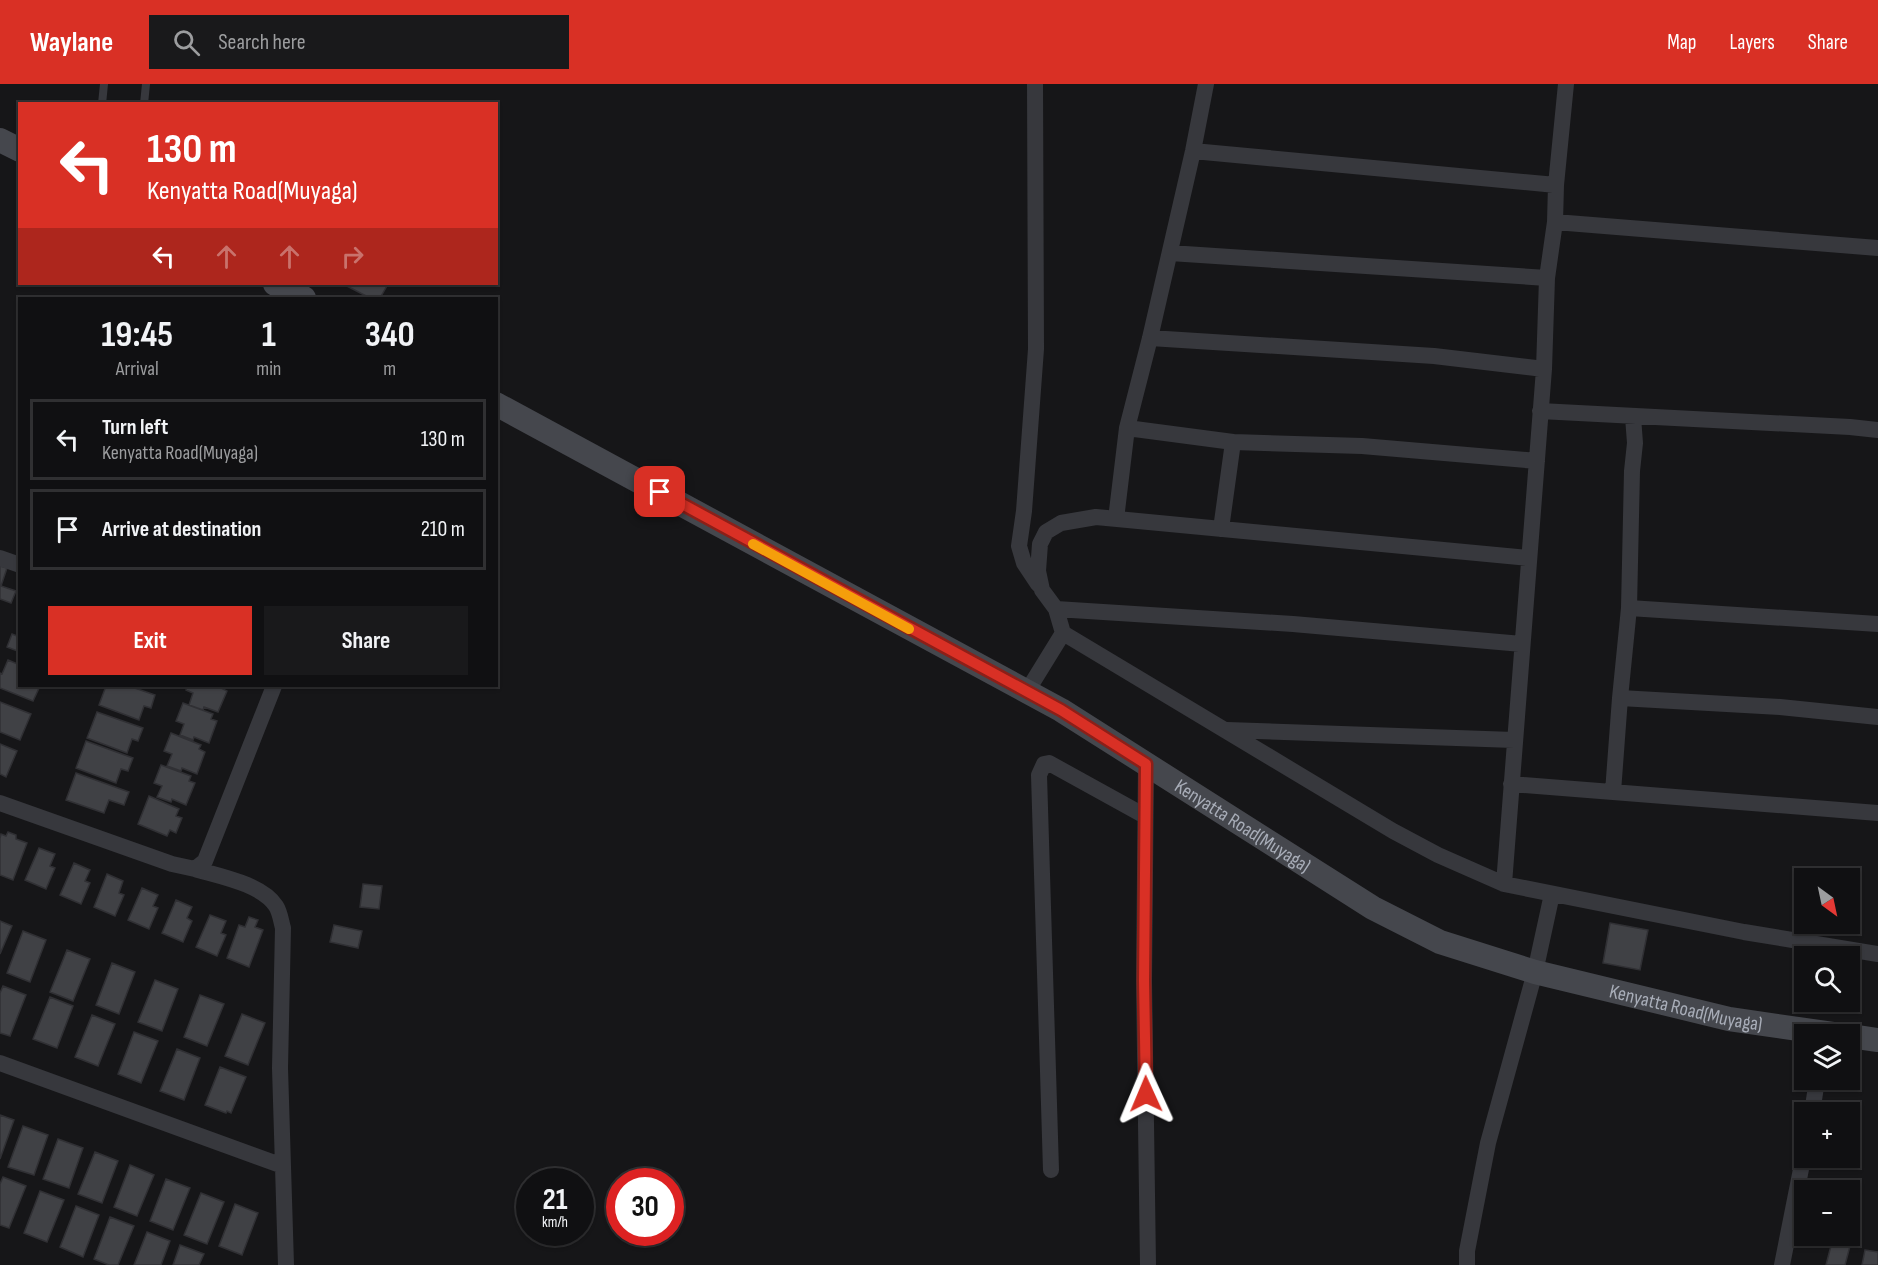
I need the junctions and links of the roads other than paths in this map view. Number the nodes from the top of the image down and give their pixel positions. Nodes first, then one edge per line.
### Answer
1 (104, 84) edge
2 (146, 84) edge
3 (1035, 84) edge
4 (1206, 84) edge
5 (1566, 84) edge
6 (102, 102) edge
7 (144, 102) edge
8 (0, 140) edge
9 (18, 149) edge
10 (1193, 151) junction
11 (1556, 185) junction
12 (1555, 222) junction
13 (1878, 248) edge
14 (1170, 253) junction
15 (1547, 278) junction
16 (277, 285) edge
17 (298, 297) edge
18 (1150, 338) junction
19 (1544, 369) junction
20 (498, 405) edge
21 (1540, 411) junction
22 (1633, 417) junction
23 (1127, 428) junction
24 (1878, 430) edge
25 (1233, 442) junction
26 (1537, 461) junction
27 (1116, 519) junction
28 (1221, 529) junction
29 (0, 558) edge
30 (1529, 558) junction
31 (18, 564) edge
32 (1042, 590) junction
33 (1629, 608) junction
34 (1056, 609) junction
35 (1878, 624) edge
36 (1063, 633) junction
37 (1522, 644) junction
38 (274, 687) edge
39 (1026, 693) junction
40 (1620, 698) junction
41 (1878, 717) edge
42 (1224, 729) junction
43 (1514, 740) junction
44 (1146, 764) junction
45 (1511, 784) junction
46 (1613, 792) junction
47 (0, 803) edge
48 (1878, 813) edge
49 (1145, 816) junction
50 (195, 869) junction
51 (1504, 884) junction
52 (1552, 894) junction
53 (1878, 954) edge
54 (1535, 972) junction
55 (1794, 1029) edge
56 (1860, 1037) edge
57 (1878, 1040) edge
58 (0, 1063) edge
59 (283, 1166) junction
60 (1801, 1168) edge
61 (1051, 1170) dead end
62 (286, 1265) edge
63 (1149, 1265) edge
64 (1467, 1265) edge
65 (1782, 1265) edge

1 - 6 lane
2 - 7 lane
3 - 32 street
4 - 10 street
5 - 11 street
8 - 9 main road
10 - 11 street
10 - 14 street
11 - 12 street
12 - 13 street
12 - 15 street
14 - 15 street
14 - 18 street
15 - 19 street
16 - 17 main road
18 - 19 street
18 - 23 street
19 - 21 street
20 - 39 main road, Kenyatta Road(Muyaga)
21 - 22 street
21 - 26 street
22 - 24 street
22 - 33 street
23 - 25 street
23 - 27 street
25 - 26 street
25 - 28 street
26 - 30 street
27 - 28 street
27 - 32 street
28 - 30 street
29 - 31 street
30 - 37 street
32 - 34 street
33 - 35 street
33 - 40 street
34 - 36 street
34 - 37 street
36 - 39 street
36 - 42 street
37 - 43 street
38 - 50 street
39 - 44 main road, Kenyatta Road(Muyaga)
40 - 41 street
40 - 46 street
42 - 43 street
42 - 51 street
43 - 45 street
44 - 49 street
44 - 54 main road, Kenyatta Road(Muyaga)
45 - 46 street
45 - 51 street
46 - 48 street
47 - 50 street
49 - 61 street
49 - 63 street
50 - 59 street
51 - 52 street
52 - 53 street
52 - 54 street
54 - 55 main road, Kenyatta Road(Muyaga)
54 - 64 street
56 - 57 main road
58 - 59 street
59 - 62 street
60 - 65 street

